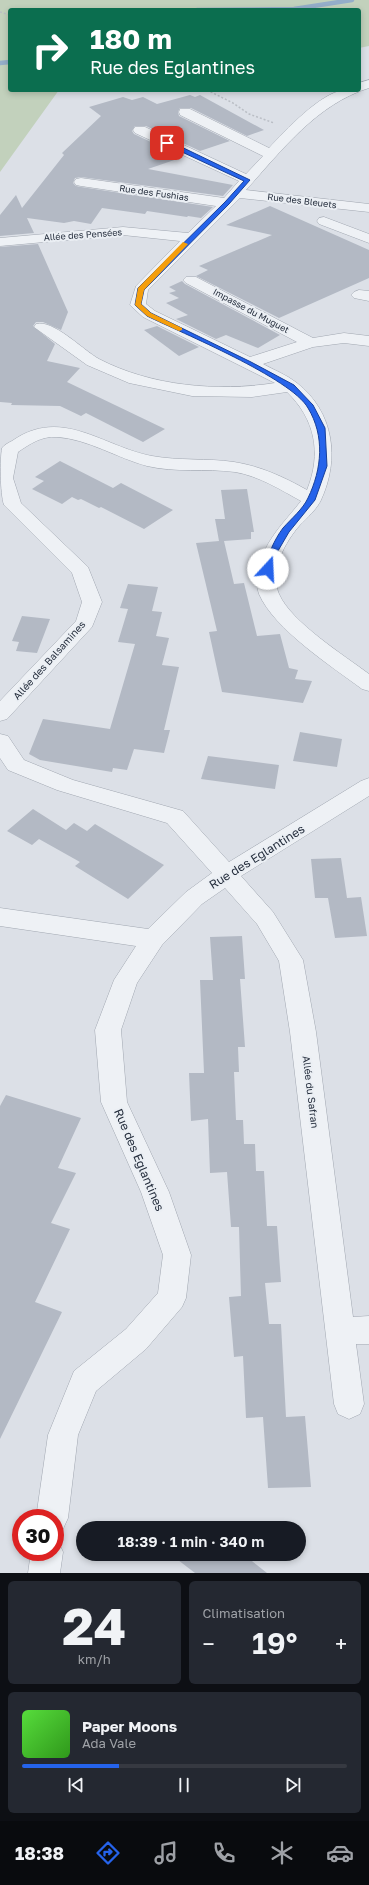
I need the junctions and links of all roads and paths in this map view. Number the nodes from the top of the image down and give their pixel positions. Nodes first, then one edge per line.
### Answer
1 (211, 92) edge
2 (348, 92) edge
3 (185, 112) dead end
4 (140, 130) dead end
5 (293, 130) junction
6 (270, 154) junction
7 (247, 180) junction
8 (81, 182) dead end
9 (232, 198) junction
10 (369, 208) edge
11 (324, 221) dead end
12 (191, 238) junction
13 (369, 239) edge
14 (0, 242) edge
15 (191, 280) dead end
16 (42, 326) dead end
17 (369, 341) edge
18 (311, 343) junction
19 (249, 363) junction
20 (291, 386) junction
21 (312, 500) junction
22 (369, 684) edge
23 (0, 714) edge
24 (0, 741) edge
25 (369, 789) edge
26 (227, 874) junction
27 (0, 917) edge
28 (153, 939) junction
29 (369, 1330) edge
30 (340, 1331) junction
31 (349, 1404) dead end
32 (53, 1509) edge
33 (46, 1561) edge
34 (44, 1573) edge

1 - 5 path
2 - 5 street
3 - 6 street
4 - 7 street
5 - 6 street
6 - 7 street
7 - 9 street
8 - 9 street, Rue des Fushias
9 - 10 street, Rue des Bleuets
9 - 12 street
11 - 13 street
12 - 14 street, Allée des Pensées
12 - 19 street
15 - 18 street, Impasse du Muguet
16 - 20 street
17 - 18 street
18 - 19 street
19 - 20 street
20 - 21 street
21 - 22 street
21 - 23 street, Allée des Balsamines
24 - 26 street
25 - 26 street, Rue des Eglantines
26 - 28 street, Rue des Eglantines
26 - 30 street, Allée du Safran
27 - 28 street
28 - 32 street, Rue des Eglantines
29 - 30 street
30 - 31 street, Allée du Safran
33 - 34 street

